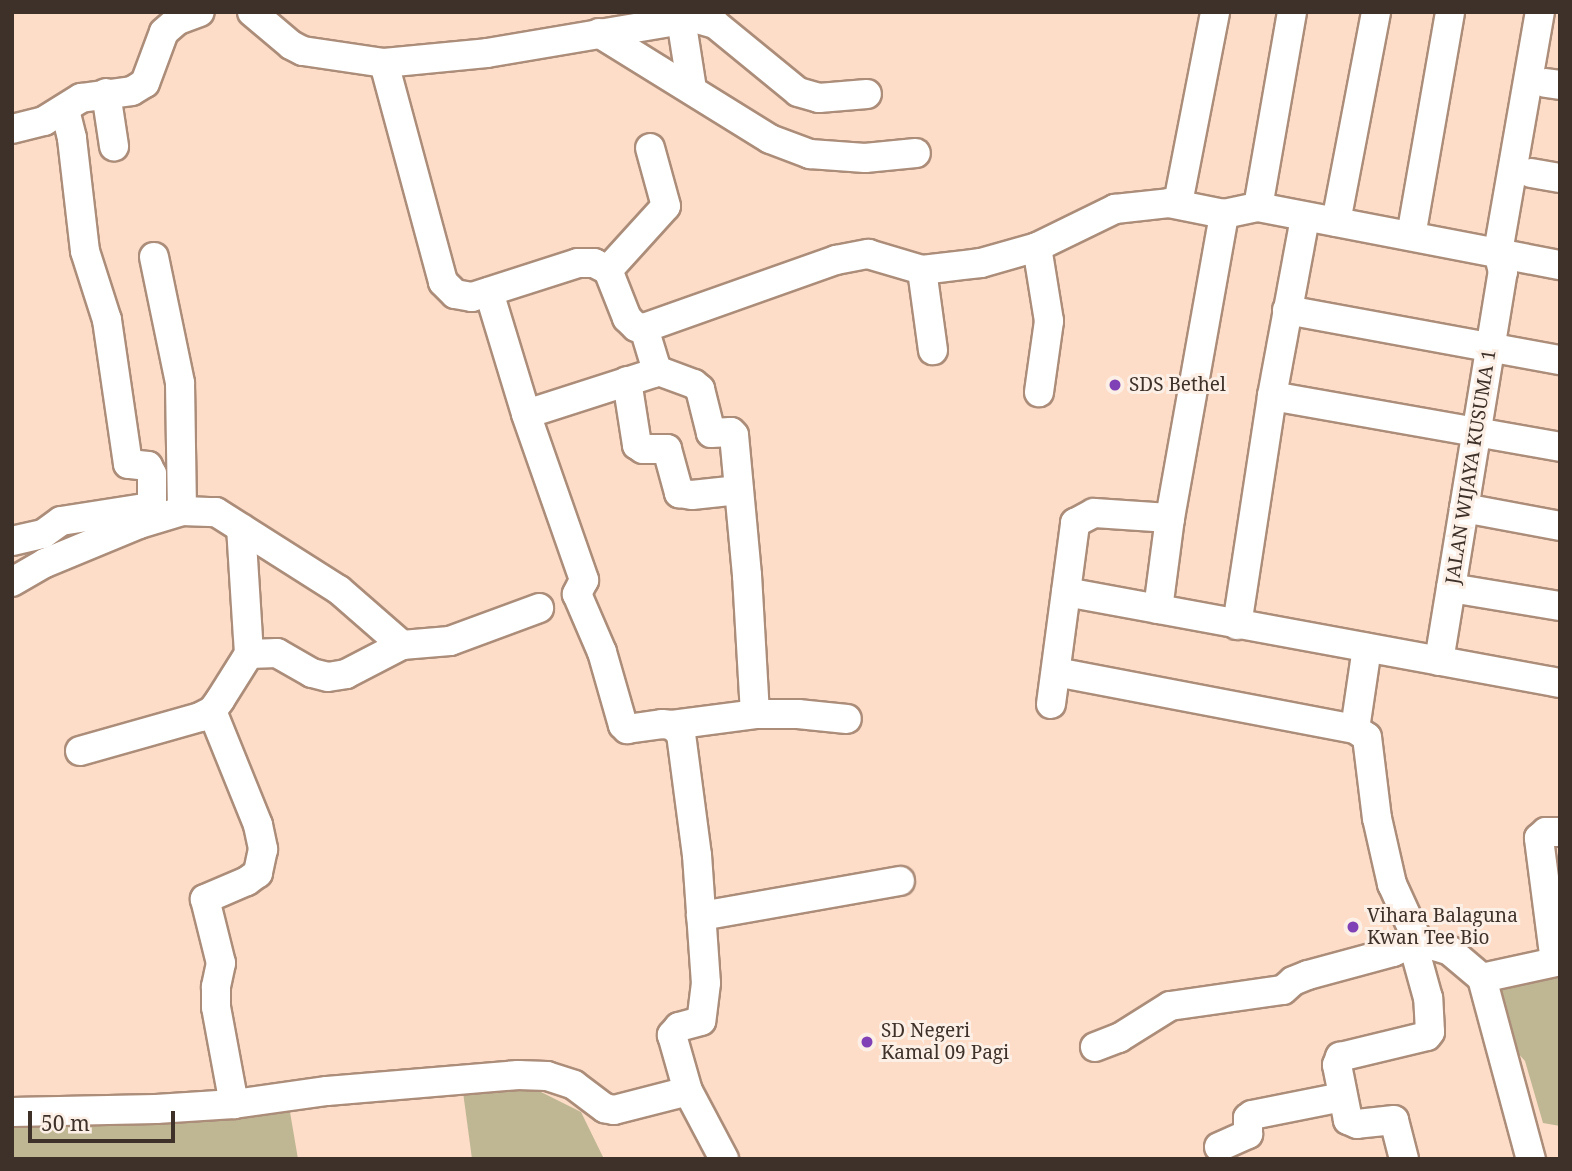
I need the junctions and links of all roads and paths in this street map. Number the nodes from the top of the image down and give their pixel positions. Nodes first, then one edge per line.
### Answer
1 (200, 12) edge
2 (252, 12) edge
3 (1215, 12) edge
4 (1292, 12) edge
5 (1376, 12) edge
6 (1450, 12) edge
7 (1540, 12) edge
8 (1558, 12) edge
9 (681, 19) junction
10 (599, 33) junction
11 (384, 63) junction
12 (1553, 84) edge
13 (692, 89) junction
14 (106, 93) junction
15 (867, 94) dead end
16 (65, 109) junction
17 (12, 129) edge
18 (114, 146) dead end
19 (650, 148) dead end
20 (916, 153) dead end
21 (1531, 173) junction
22 (1560, 178) edge
23 (1178, 203) junction
24 (1258, 207) junction
25 (1224, 215) junction
26 (1304, 218) junction
27 (1336, 222) junction
28 (1411, 236) junction
29 (1037, 247) junction
30 (154, 257) dead end
31 (1506, 260) junction
32 (1560, 265) edge
33 (608, 270) junction
34 (922, 270) junction
35 (489, 292) junction
36 (1287, 310) junction
37 (644, 328) junction
38 (1491, 346) junction
39 (933, 349) dead end
40 (1560, 360) edge
41 (656, 370) junction
42 (627, 381) junction
43 (1039, 392) dead end
44 (1272, 396) junction
45 (526, 414) junction
46 (1477, 431) junction
47 (1560, 447) edge
48 (739, 490) junction
49 (1464, 508) junction
50 (182, 511) junction
51 (1170, 518) junction
52 (1560, 526) edge
53 (241, 528) junction
54 (12, 541) edge
55 (12, 582) edge
56 (1451, 588) junction
57 (1066, 592) junction
58 (1560, 606) edge
59 (539, 608) dead end
60 (1158, 609) junction
61 (1237, 625) junction
62 (402, 645) junction
63 (1367, 648) junction
64 (249, 654) junction
65 (1439, 661) junction
66 (1056, 671) junction
67 (1560, 684) edge
68 (1051, 704) dead end
69 (212, 711) junction
70 (754, 714) junction
71 (847, 719) dead end
72 (672, 725) junction
73 (1355, 729) junction
74 (80, 751) dead end
75 (1560, 832) edge
76 (900, 881) dead end
77 (701, 916) junction
78 (1415, 942) junction
79 (1557, 962) edge
80 (1482, 978) junction
81 (1095, 1047) dead end
82 (688, 1091) junction
83 (1342, 1097) junction
84 (234, 1104) junction
85 (12, 1112) edge
86 (1219, 1147) dead end
87 (724, 1159) edge
88 (1404, 1159) edge
89 (1531, 1159) edge

1 - 14 street
2 - 11 street
3 - 23 street
4 - 24 street
5 - 27 street
6 - 28 street
7 - 31 street, JALAN WIJAYA KUSUMA 1
8 - 12 street, JALAN WIJAYA KUSUMA 1
9 - 10 street
9 - 13 street
9 - 15 street
10 - 11 street
10 - 13 street
11 - 35 street
12 - 21 street, JALAN WIJAYA KUSUMA 1
13 - 20 street
14 - 16 street
14 - 18 street
16 - 17 street
16 - 54 street
19 - 33 street
21 - 22 street
21 - 31 street, JALAN WIJAYA KUSUMA 1
23 - 25 street
23 - 29 street
24 - 25 street
24 - 26 street
25 - 51 street
26 - 27 street
26 - 36 street
27 - 28 street
28 - 31 street
29 - 34 street
29 - 43 street
30 - 50 street
31 - 32 street
31 - 38 street, JALAN WIJAYA KUSUMA 1
33 - 35 street
33 - 37 street
34 - 37 street
34 - 39 street
35 - 45 street
36 - 38 street
36 - 44 street
37 - 41 street
38 - 40 street
38 - 46 street, JALAN WIJAYA KUSUMA 1
41 - 42 street
41 - 48 street
42 - 45 street
42 - 48 street
44 - 46 street
44 - 61 street
45 - 72 street
46 - 47 street
46 - 49 street, JALAN WIJAYA KUSUMA 1
48 - 70 street
49 - 52 street
49 - 56 street, JALAN WIJAYA KUSUMA 1
50 - 53 street
50 - 55 street
51 - 57 street
51 - 60 street
53 - 62 street
53 - 64 street
56 - 58 street
56 - 65 street, JALAN WIJAYA KUSUMA 1
57 - 60 street
57 - 66 street
59 - 62 street
60 - 61 street
61 - 63 street
62 - 64 street
63 - 65 street
63 - 73 street
64 - 69 street
65 - 67 street
66 - 68 street
66 - 73 street
69 - 74 street
69 - 84 street
70 - 71 street
70 - 72 street
72 - 77 street
73 - 78 street
75 - 79 street
76 - 77 street
77 - 82 street
78 - 80 street
78 - 81 street
78 - 83 street
79 - 80 street
80 - 89 street
82 - 84 street
82 - 87 street
83 - 86 street
83 - 88 street
84 - 85 street

